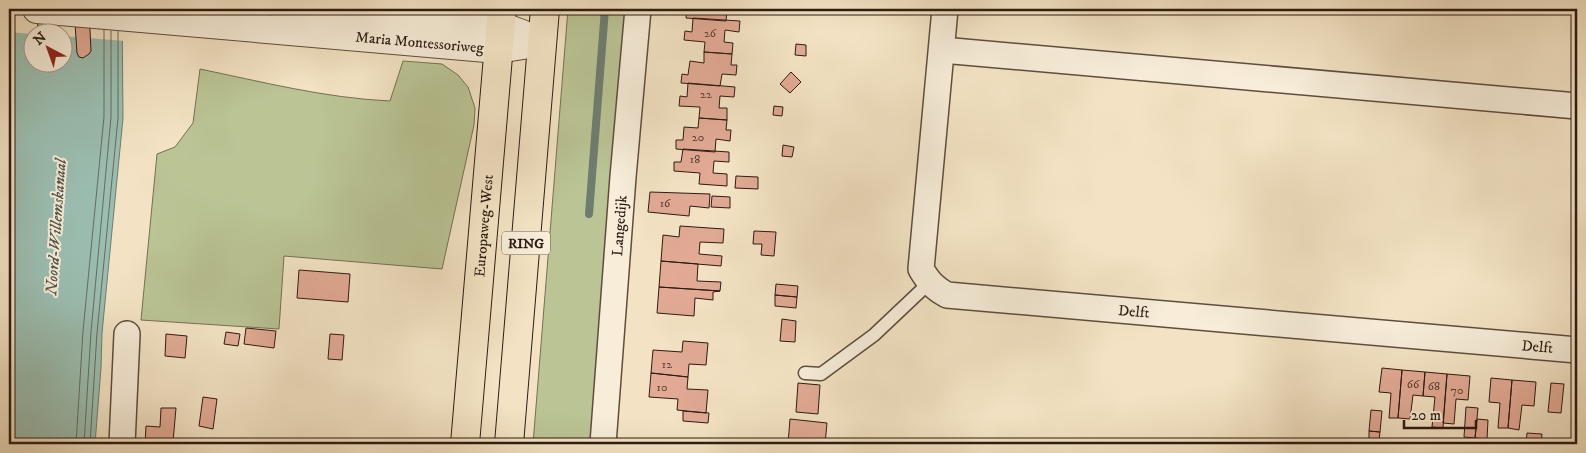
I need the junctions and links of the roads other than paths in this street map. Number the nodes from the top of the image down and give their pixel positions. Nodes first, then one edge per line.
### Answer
1 (37, 9) edge
2 (284, 9) edge
3 (545, 9) edge
4 (638, 9) edge
5 (945, 9) edge
6 (500, 28) edge
7 (542, 42) junction
8 (942, 50) junction
9 (1577, 106) edge
10 (929, 282) junction
11 (127, 334) dead end
12 (1577, 350) edge
13 (805, 373) dead end
14 (122, 444) edge
15 (465, 444) edge
16 (509, 444) edge
17 (603, 444) edge

1 - 6 street, Maria Montessoriweg
2 - 6 street, Maria Montessoriweg
3 - 7 main road, RING
4 - 17 street, Langedijk
5 - 8 street
6 - 7 street, Maria Montessoriweg
6 - 15 main road, Europaweg-West / RING
7 - 16 main road, RING
8 - 9 street
8 - 10 street
10 - 12 street, Delft
10 - 13 lane
11 - 14 street

